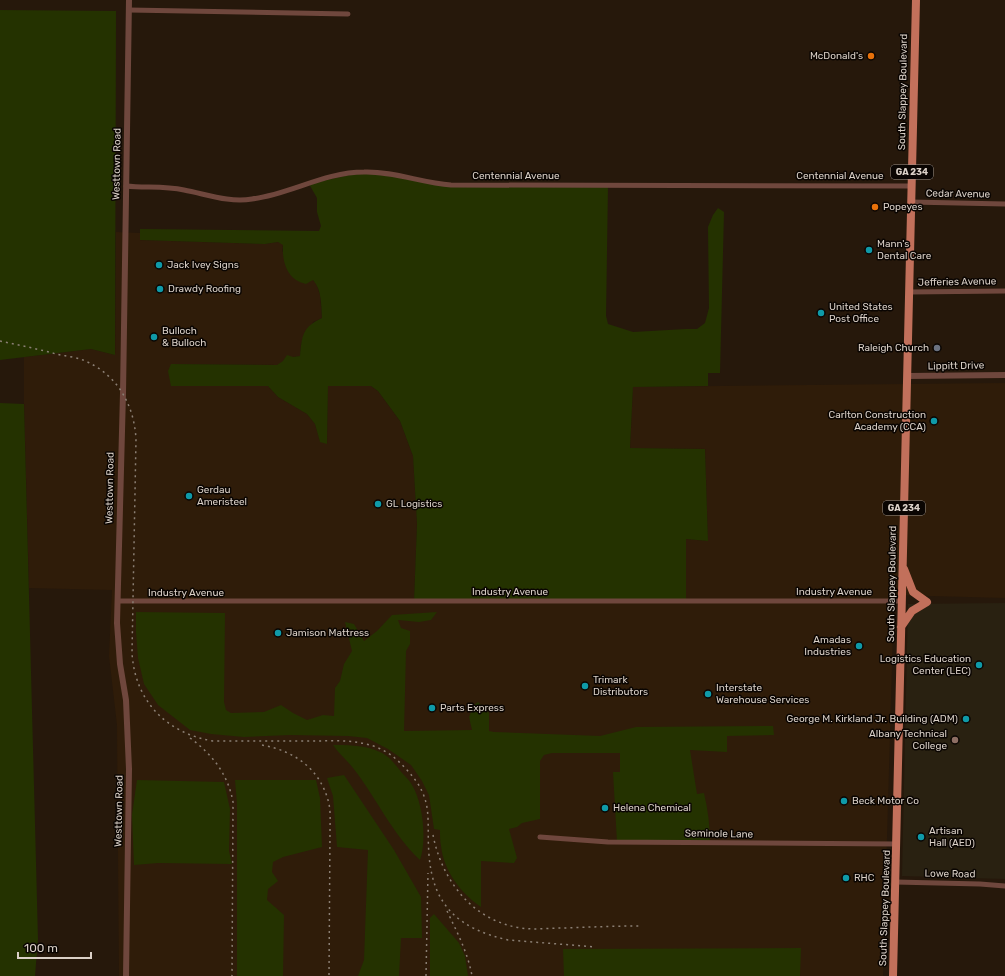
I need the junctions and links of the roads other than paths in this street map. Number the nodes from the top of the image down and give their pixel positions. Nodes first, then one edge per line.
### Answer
1 (129, 0) edge
2 (916, 0) edge
3 (129, 10) junction
4 (348, 14) dead end
5 (126, 186) junction
6 (911, 186) junction
7 (911, 202) junction
8 (1005, 204) edge
9 (1005, 291) edge
10 (909, 292) junction
11 (1005, 375) edge
12 (907, 376) junction
13 (902, 565) junction
14 (118, 601) junction
15 (901, 601) junction
16 (901, 628) junction
17 (540, 837) dead end
18 (897, 844) junction
19 (895, 882) junction
20 (1005, 886) edge
21 (126, 976) edge
22 (893, 976) edge

1 - 3 street, Westtown Road
2 - 6 main road, South Slappey Boulevard / GA 234
3 - 4 street
3 - 5 street, Westtown Road
5 - 6 street, Centennial Avenue
5 - 14 street, Westtown Road
6 - 7 main road, South Slappey Boulevard / GA 234
7 - 8 street, Cedar Avenue
7 - 10 main road, South Slappey Boulevard / GA 234
9 - 10 street, Jefferies Avenue
10 - 12 main road, South Slappey Boulevard / GA 234
11 - 12 street, Lippitt Drive
12 - 13 main road, South Slappey Boulevard / GA 234
13 - 15 main road, South Slappey Boulevard / GA 234
13 - 16 main road
14 - 15 street, Industry Avenue
14 - 21 street, Westtown Road
15 - 16 main road, South Slappey Boulevard / GA 234
16 - 18 main road, South Slappey Boulevard / GA 234
17 - 18 street, Seminole Lane
18 - 19 main road, South Slappey Boulevard / GA 234
19 - 20 street, Lowe Road
19 - 22 main road, South Slappey Boulevard / GA 234

